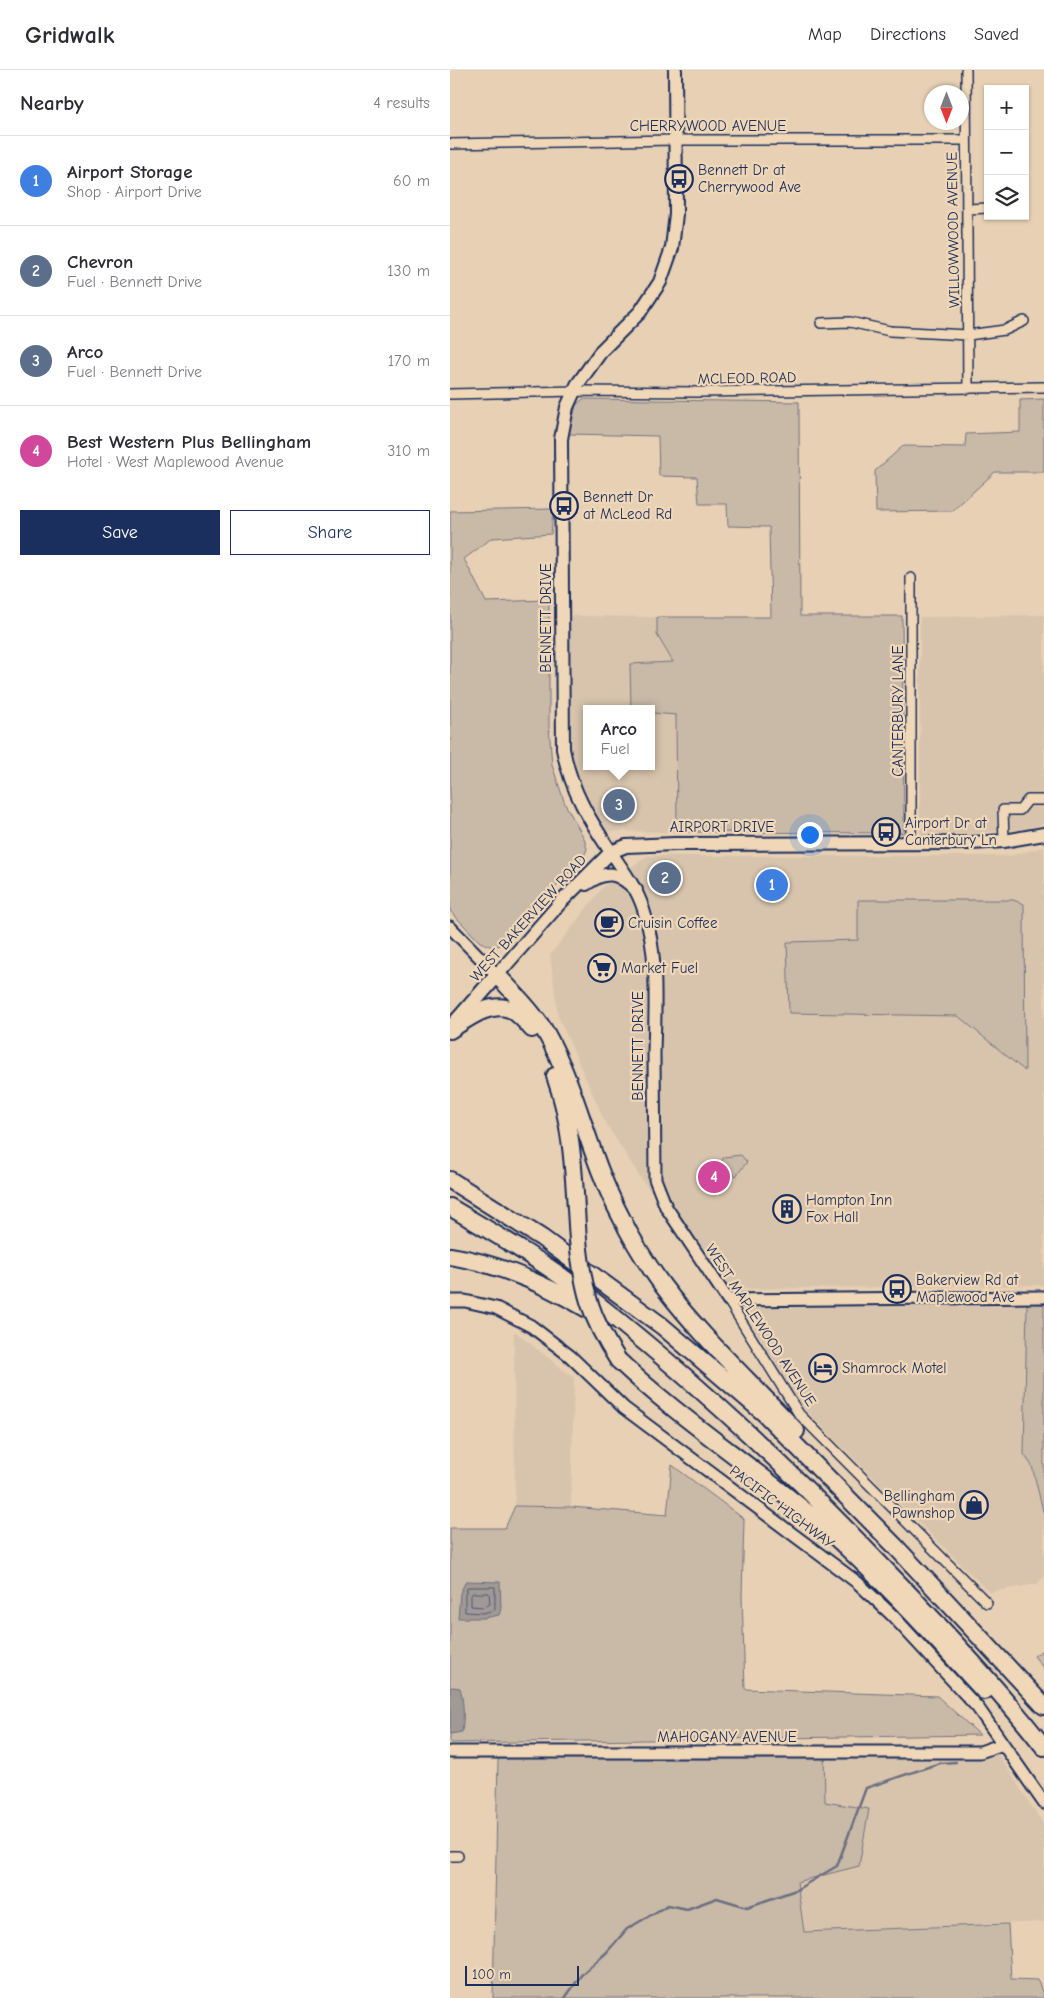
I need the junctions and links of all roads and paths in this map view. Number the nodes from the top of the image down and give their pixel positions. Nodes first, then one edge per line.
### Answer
1 (675, 70) edge
2 (966, 70) edge
3 (675, 140) junction
4 (966, 140) junction
5 (450, 144) edge
6 (967, 208) junction
7 (984, 208) edge
8 (1024, 321) dead end
9 (821, 323) dead end
10 (968, 335) junction
11 (1044, 387) edge
12 (968, 389) junction
13 (574, 391) junction
14 (450, 394) edge
15 (912, 578) dead end
16 (1044, 800) edge
17 (595, 828) junction
18 (1044, 834) edge
19 (1004, 841) junction
20 (911, 843) junction
21 (646, 844) junction
22 (611, 852) junction
23 (636, 890) junction
24 (560, 903) junction
25 (450, 927) edge
26 (497, 975) junction
27 (450, 1029) edge
28 (533, 1030) junction
29 (450, 1180) edge
30 (655, 1180) joint
31 (450, 1207) edge
32 (450, 1256) edge
33 (1044, 1297) edge
34 (728, 1300) junction
35 (450, 1301) edge
36 (663, 1357) junction
37 (895, 1546) junction
38 (987, 1603) dead end
39 (1044, 1706) edge
40 (1004, 1744) junction
41 (1044, 1747) edge
42 (450, 1752) edge
43 (1044, 1754) edge
44 (1044, 1803) edge

1 - 3 main road, BENNETT DRIVE
2 - 4 street, WILLOWWOOD AVENUE
3 - 4 street, CHERRYWOOD AVENUE
3 - 5 street, CHERRYWOOD AVENUE
3 - 13 main road, BENNETT DRIVE
4 - 6 street, WILLOWWOOD AVENUE
6 - 7 street
6 - 10 street, WILLOWWOOD AVENUE
8 - 10 street
9 - 10 street
10 - 12 street, WILLOWWOOD AVENUE
11 - 12 street, MCLEOD ROAD
12 - 13 street, MCLEOD ROAD
13 - 14 street, MCLEOD ROAD
13 - 17 main road, BENNETT DRIVE
15 - 20 street, CANTERBURY LANE
16 - 19 street
17 - 21 main road
17 - 22 main road, BENNETT DRIVE
18 - 19 main road, AIRPORT DRIVE
19 - 20 main road, AIRPORT DRIVE
20 - 21 main road, AIRPORT DRIVE
21 - 22 main road, AIRPORT DRIVE
22 - 23 street, BENNETT DRIVE
22 - 24 main road, WEST BAKERVIEW ROAD
23 - 24 main road
23 - 30 street, BENNETT DRIVE
24 - 26 main road, WEST BAKERVIEW ROAD
25 - 26 street
26 - 27 main road, WEST BAKERVIEW ROAD
26 - 28 highway
26 - 37 highway
27 - 28 highway
28 - 43 highway, bridge
29 - 37 highway
30 - 34 street, WEST MAPLEWOOD AVENUE
31 - 36 highway
32 - 36 highway
33 - 34 street
34 - 38 street, WEST MAPLEWOOD AVENUE
35 - 40 street, PACIFIC HIGHWAY
36 - 41 highway
37 - 39 highway
40 - 42 street, MAHOGANY AVENUE
40 - 44 street, PACIFIC HIGHWAY

